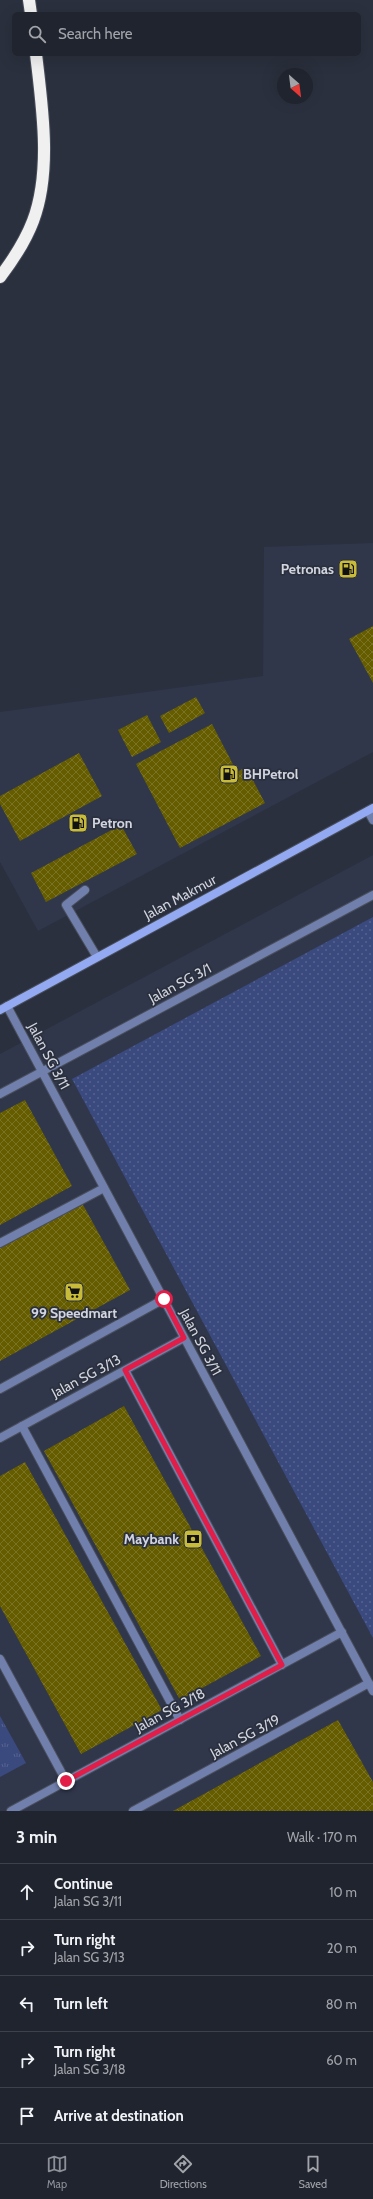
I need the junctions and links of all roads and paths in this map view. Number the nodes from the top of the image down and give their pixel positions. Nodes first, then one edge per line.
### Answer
1 (30, 0) edge
2 (31, 12) edge
3 (36, 56) edge
4 (0, 277) edge
5 (370, 809) edge
6 (373, 820) edge
7 (85, 890) dead end
8 (373, 895) edge
9 (97, 957) junction
10 (3, 1008) edge
11 (42, 1071) junction
12 (0, 1094) edge
13 (104, 1188) junction
14 (0, 1243) edge
15 (164, 1299) junction
16 (184, 1338) junction
17 (125, 1370) junction
18 (0, 1389) edge
19 (22, 1426) junction
20 (0, 1438) edge
21 (342, 1632) junction
22 (0, 1659) edge
23 (282, 1665) junction
24 (371, 1687) edge
25 (180, 1720) junction
26 (66, 1781) junction
27 (11, 1811) edge
28 (133, 1811) edge

1 - 2 highway
3 - 4 highway
5 - 6 street
5 - 9 street, Jalan Makmur
7 - 9 street
8 - 11 street, Jalan SG 3/1
9 - 10 street, Jalan Makmur
10 - 11 street, Jalan SG 3/11
11 - 12 street, Jalan SG 3/1
11 - 13 street, Jalan SG 3/11
13 - 14 street
13 - 15 street, Jalan SG 3/11
15 - 16 street, Jalan SG 3/11
15 - 18 street
16 - 17 street, Jalan SG 3/13
16 - 21 street, Jalan SG 3/11
17 - 19 street, Jalan SG 3/13
17 - 23 street
19 - 20 street, Jalan SG 3/13
19 - 25 street
21 - 23 street, Jalan SG 3/18
21 - 24 street, Jalan SG 3/11
22 - 26 street
23 - 25 street, Jalan SG 3/18
24 - 28 street, Jalan SG 3/19
25 - 26 street, Jalan SG 3/18
26 - 27 street, Jalan SG 3/18

